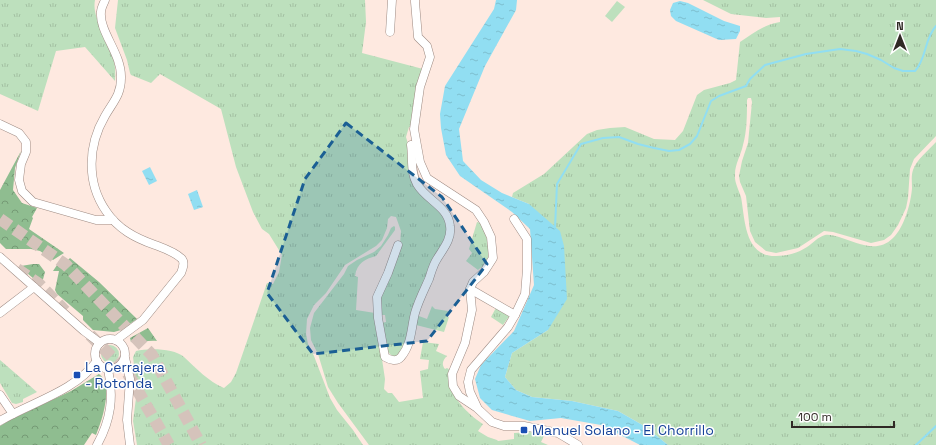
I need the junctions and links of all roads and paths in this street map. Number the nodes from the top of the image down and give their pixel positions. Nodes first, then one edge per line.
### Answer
1 (105, 0) edge
2 (392, 0) edge
3 (415, 0) edge
4 (390, 32) dead end
5 (0, 124) edge
6 (414, 129) junction
7 (514, 219) dead end
8 (113, 220) junction
9 (398, 245) dead end
10 (0, 257) edge
11 (34, 287) junction
12 (470, 289) junction
13 (0, 313) edge
14 (515, 315) junction
15 (116, 340) junction
16 (100, 343) junction
17 (125, 358) junction
18 (97, 361) junction
19 (108, 369) junction
20 (0, 395) edge
21 (477, 408) junction
22 (13, 414) junction
23 (0, 422) edge
24 (97, 445) edge
25 (130, 445) edge
26 (578, 445) edge

1 - 8 street
2 - 4 street
3 - 6 street
5 - 8 street
6 - 9 street
6 - 12 street
7 - 14 street
8 - 15 street
10 - 11 street
11 - 13 street
11 - 16 street
12 - 14 street
12 - 21 street
14 - 21 street
15 - 16 street
15 - 17 street
16 - 18 street
17 - 19 street
17 - 25 street
18 - 19 street
18 - 22 street
19 - 24 street
20 - 22 street
21 - 26 street
22 - 23 street

